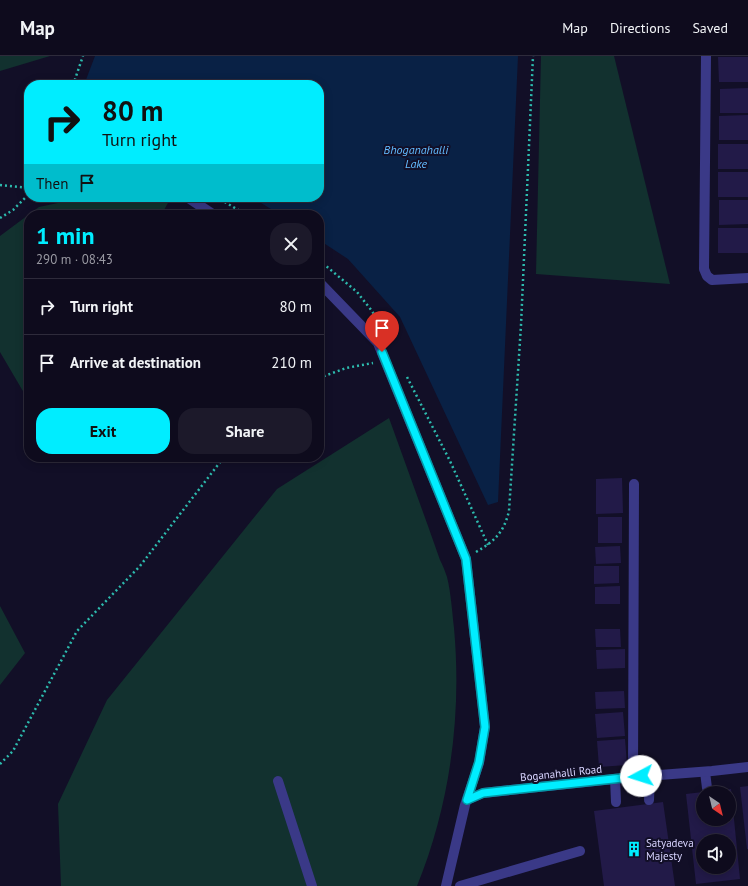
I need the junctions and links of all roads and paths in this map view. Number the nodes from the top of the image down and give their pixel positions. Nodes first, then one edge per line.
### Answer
1 (83, 56) edge
2 (533, 56) edge
3 (706, 56) edge
4 (75, 80) edge
5 (0, 186) edge
6 (24, 188) edge
7 (24, 199) edge
8 (194, 202) edge
9 (225, 202) edge
10 (206, 210) edge
11 (238, 210) edge
12 (0, 218) edge
13 (748, 278) edge
14 (324, 287) edge
15 (386, 361) junction
16 (324, 376) edge
17 (220, 462) edge
18 (634, 484) dead end
19 (466, 559) junction
20 (0, 764) edge
21 (748, 767) edge
22 (705, 772) junction
23 (650, 776) junction
24 (633, 777) junction
25 (615, 779) junction
26 (278, 781) dead end
27 (707, 786) edge
28 (467, 800) junction
29 (650, 800) dead end
30 (616, 802) dead end
31 (580, 851) dead end
32 (312, 886) edge
33 (446, 886) edge
34 (460, 886) edge

1 - 4 path
2 - 19 path
3 - 13 street
5 - 6 path
7 - 12 path
8 - 10 street
9 - 11 path
14 - 15 street
15 - 16 path
15 - 19 street
17 - 20 path
18 - 24 street
19 - 28 street
21 - 22 street, Boganahalli Road
22 - 23 street, Boganahalli Road
22 - 27 street
23 - 24 street, Boganahalli Road
23 - 29 street
24 - 25 street, Boganahalli Road
25 - 28 street, Boganahalli Road
25 - 30 street
26 - 32 street
28 - 33 street
31 - 34 street

